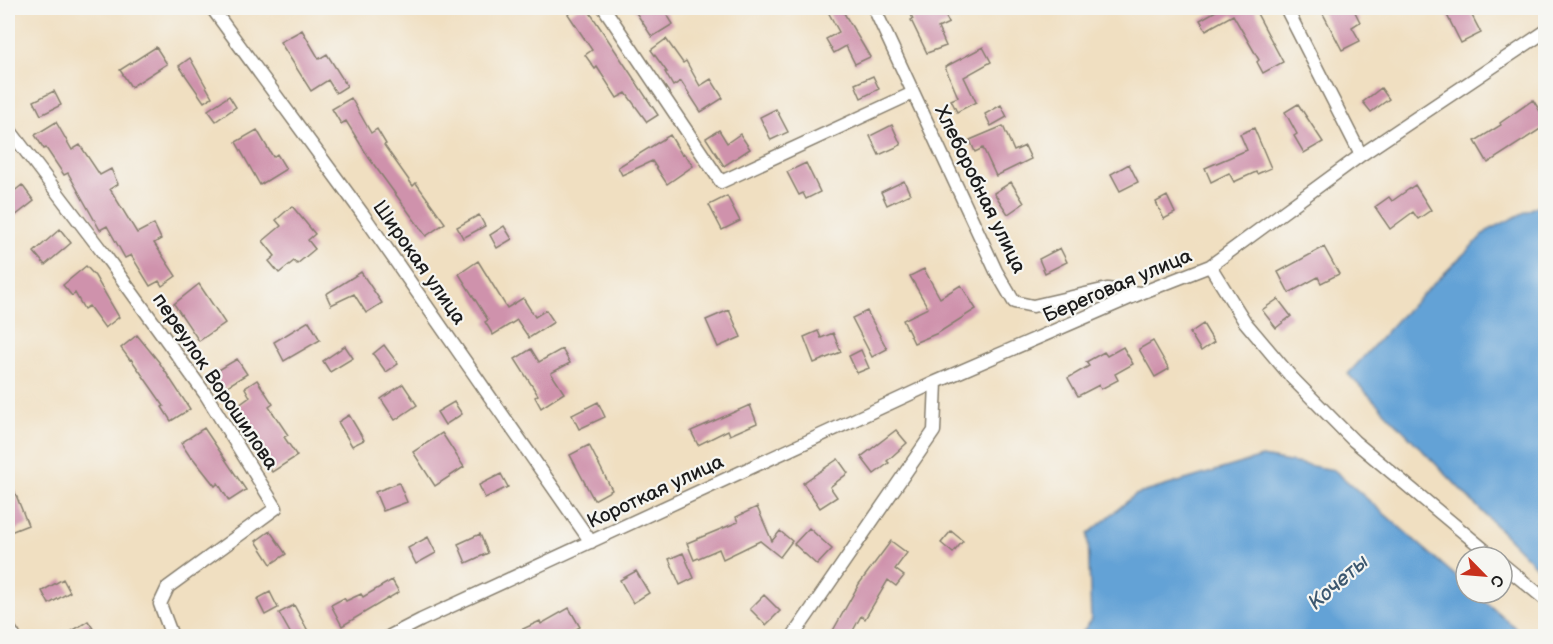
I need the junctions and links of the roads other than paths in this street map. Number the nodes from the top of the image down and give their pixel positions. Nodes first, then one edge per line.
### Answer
1 (212, 8) edge
2 (604, 8) edge
3 (874, 8) edge
4 (1286, 8) edge
5 (1545, 32) edge
6 (913, 93) junction
7 (8, 128) edge
8 (1361, 155) junction
9 (1209, 266) junction
10 (1141, 293) junction
11 (936, 382) junction
12 (591, 542) junction
13 (1479, 545) edge
14 (1514, 574) edge
15 (1545, 600) edge
16 (421, 620) junction
17 (8, 627) edge
18 (14, 636) edge
19 (172, 636) edge
20 (390, 636) edge
21 (411, 636) edge
22 (793, 636) edge

1 - 12 street, Широкая улица
2 - 6 street
3 - 6 street, Хлеборобная улица
4 - 8 street
5 - 8 street, Береговая улица
6 - 10 street, Хлеборобная улица
7 - 19 street, переулок Ворошилова
8 - 9 street, Береговая улица
9 - 10 street, Береговая улица
9 - 13 street
10 - 11 street, Береговая улица
11 - 12 street, Короткая улица
11 - 22 street
12 - 16 street, Короткая улица
14 - 15 street
16 - 20 street, Короткая улица
16 - 21 street
17 - 18 street

